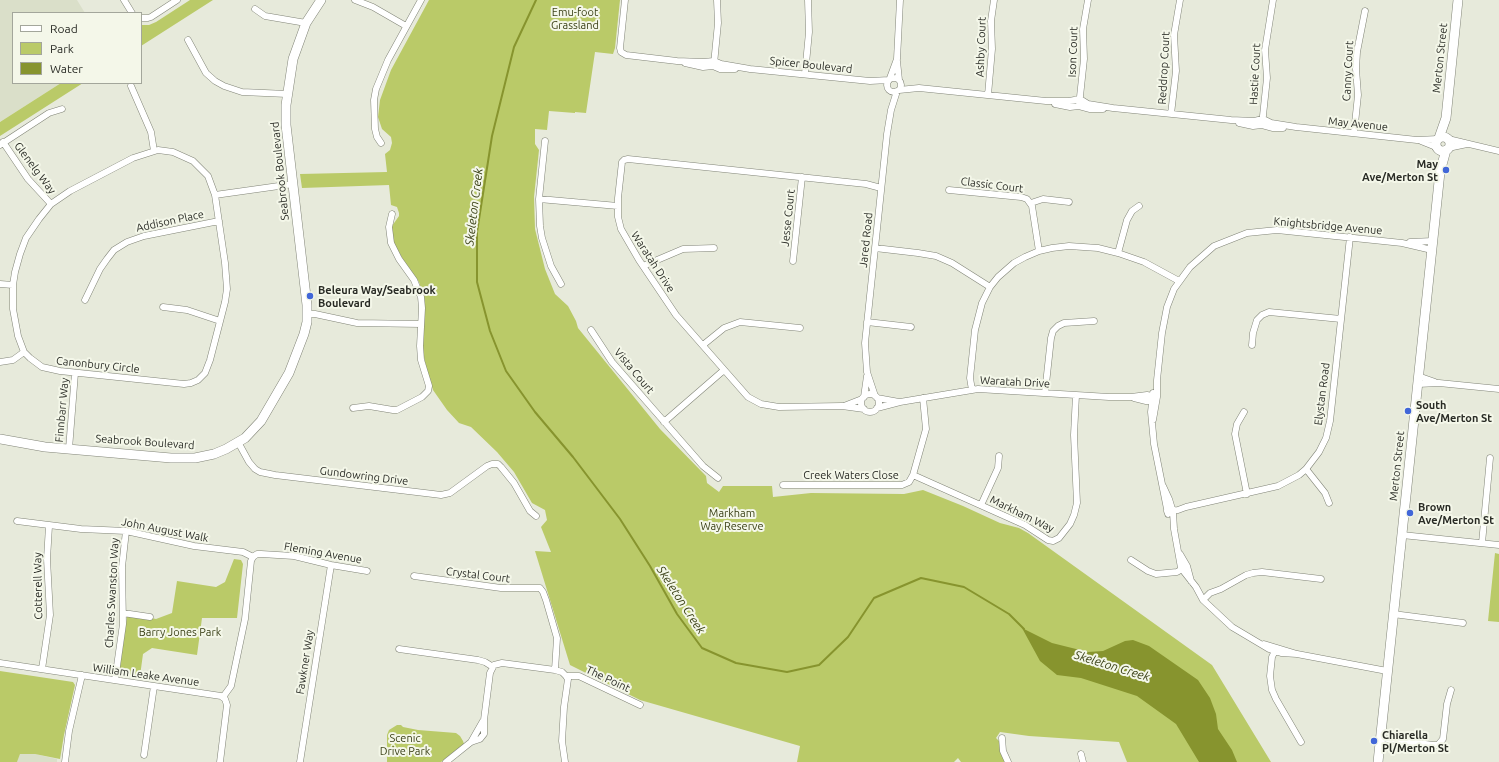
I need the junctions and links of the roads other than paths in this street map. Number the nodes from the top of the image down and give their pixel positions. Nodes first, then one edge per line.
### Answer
1 (124, 0) edge
2 (177, 0) edge
3 (320, 0) edge
4 (355, 0) edge
5 (421, 0) edge
6 (625, 0) edge
7 (716, 0) edge
8 (808, 0) edge
9 (900, 0) edge
10 (994, 0) edge
11 (1088, 0) edge
12 (1180, 0) edge
13 (1273, 0) edge
14 (1458, 0) edge
15 (255, 9) dead end
16 (1365, 10) dead end
17 (131, 12) edge
18 (142, 18) edge
19 (306, 24) junction
20 (406, 26) junction
21 (188, 40) dead end
22 (897, 60) junction
23 (714, 64) junction
24 (805, 74) junction
25 (890, 79) junction
26 (870, 81) junction
27 (900, 81) junction
28 (131, 86) dead end
29 (919, 88) junction
30 (888, 89) junction
31 (898, 90) junction
32 (287, 94) junction
33 (988, 94) junction
34 (1079, 102) junction
35 (62, 109) dead end
36 (891, 110) junction
37 (1171, 114) junction
38 (1262, 122) junction
39 (1354, 133) junction
40 (545, 141) dead end
41 (381, 143) dead end
42 (1443, 143) junction
43 (2, 144) edge
44 (1469, 144) junction
45 (154, 151) junction
46 (1499, 151) edge
47 (802, 177) junction
48 (293, 184) junction
49 (882, 185) junction
50 (949, 190) dead end
51 (215, 195) junction
52 (539, 200) junction
53 (1069, 202) dead end
54 (1031, 203) junction
55 (51, 204) junction
56 (618, 206) junction
57 (1139, 206) dead end
58 (392, 214) dead end
59 (219, 221) junction
60 (1350, 237) junction
61 (1432, 245) junction
62 (714, 248) dead end
63 (876, 248) junction
64 (1039, 251) junction
65 (1118, 253) junction
66 (793, 261) dead end
67 (643, 266) junction
68 (1179, 281) junction
69 (0, 284) edge
70 (561, 284) dead end
71 (13, 285) junction
72 (990, 287) junction
73 (85, 300) dead end
74 (163, 307) dead end
75 (307, 314) junction
76 (1341, 319) junction
77 (220, 321) junction
78 (1094, 321) dead end
79 (867, 322) junction
80 (421, 324) junction
81 (911, 327) dead end
82 (800, 328) dead end
83 (592, 330) dead end
84 (702, 345) junction
85 (1252, 345) dead end
86 (24, 352) junction
87 (0, 362) edge
88 (724, 370) junction
89 (867, 372) junction
90 (75, 373) junction
91 (1418, 380) junction
92 (1499, 389) edge
93 (972, 390) junction
94 (1045, 393) junction
95 (1076, 395) junction
96 (876, 397) junction
97 (863, 398) junction
98 (923, 398) junction
99 (1154, 399) junction
100 (900, 402) junction
101 (842, 406) junction
102 (353, 408) dead end
103 (877, 408) junction
104 (864, 409) junction
105 (1244, 412) dead end
106 (664, 422) junction
107 (0, 439) edge
108 (238, 442) junction
109 (69, 449) junction
110 (999, 456) dead end
111 (1490, 458) dead end
112 (1306, 469) junction
113 (913, 475) junction
114 (718, 478) dead end
115 (783, 485) dead end
116 (1247, 494) junction
117 (1329, 503) dead end
118 (981, 505) junction
119 (1171, 510) junction
120 (536, 516) dead end
121 (17, 521) dead end
122 (49, 526) junction
123 (126, 531) junction
124 (1402, 535) junction
125 (1482, 544) junction
126 (1499, 545) edge
127 (253, 557) junction
128 (1131, 560) dead end
129 (331, 565) junction
130 (1184, 567) junction
131 (367, 571) dead end
132 (414, 576) dead end
133 (1321, 579) dead end
134 (1206, 599) junction
135 (123, 613) junction
136 (1393, 614) junction
137 (150, 617) dead end
138 (1463, 622) dead end
139 (399, 649) dead end
140 (1276, 650) junction
141 (0, 663) edge
142 (493, 667) junction
143 (42, 669) junction
144 (555, 670) junction
145 (1387, 671) junction
146 (82, 676) junction
147 (566, 676) junction
148 (115, 680) junction
149 (154, 686) junction
150 (1451, 690) dead end
151 (223, 697) junction
152 (640, 705) dead end
153 (1002, 738) dead end
154 (1380, 738) junction
155 (1302, 742) dead end
156 (1081, 754) dead end
157 (144, 755) dead end
158 (64, 762) edge
159 (220, 762) edge
160 (300, 762) edge
161 (446, 762) edge
162 (564, 762) edge
163 (1008, 762) edge
164 (1083, 762) edge
165 (1378, 762) edge

1 - 17 street
2 - 18 street
3 - 19 street, Seabrook Boulevard
4 - 20 street
5 - 20 street
6 - 23 street, Spicer Boulevard
7 - 23 street
8 - 24 street
9 - 22 street
10 - 33 street, Ashby Court
11 - 34 street, Ison Court
12 - 37 street, Reddrop Court
13 - 38 street, Hastie Court
14 - 42 street, Merton Street
15 - 19 street
16 - 39 street, Canny Court
19 - 32 street, Seabrook Boulevard
20 - 41 street
21 - 32 street
22 - 25 street
22 - 27 street
23 - 24 street, Spicer Boulevard
24 - 26 street, Spicer Boulevard
25 - 26 street, Spicer Boulevard
25 - 27 street
25 - 30 street
26 - 30 street, Spicer Boulevard
27 - 29 street
27 - 31 street
28 - 45 street
29 - 31 street
29 - 33 street
30 - 31 street
30 - 36 street, Jared Road
31 - 36 street, Jared Road
32 - 48 street, Seabrook Boulevard
33 - 34 street, May Avenue
34 - 37 street, May Avenue
35 - 43 street
36 - 49 street, Jared Road
37 - 38 street, May Avenue
38 - 39 street, May Avenue
39 - 42 street, May Avenue
40 - 52 street
42 - 44 street, May Avenue
42 - 44 street
42 - 61 street, Merton Street
43 - 55 street, Glenelg Way
44 - 46 street, May Avenue
45 - 51 street, Canonbury Circle
45 - 55 street, Canonbury Circle
47 - 49 street, Waratah Drive
47 - 56 street, Waratah Drive
47 - 66 street, Jesse Court
48 - 51 street
48 - 75 street, Seabrook Boulevard
49 - 63 street, Jared Road
50 - 54 street, Classic Court
51 - 59 street, Canonbury Circle
52 - 56 street
52 - 70 street
53 - 54 street, Classic Court
54 - 64 street, Classic Court
55 - 71 street, Canonbury Circle
56 - 67 street, Waratah Drive
57 - 65 street
58 - 80 street
59 - 73 street, Addison Place
59 - 77 street, Canonbury Circle
60 - 61 street, Knightsbridge Avenue
60 - 68 street, Knightsbridge Avenue
60 - 76 street, Elystan Road
61 - 91 street, Merton Street
62 - 67 street
63 - 72 street
63 - 79 street, Jared Road
64 - 65 street
64 - 72 street
65 - 68 street
67 - 84 street, Waratah Drive
68 - 99 street, Knightsbridge Avenue
69 - 71 street
71 - 86 street, Canonbury Circle
72 - 93 street
74 - 77 street
75 - 80 street
75 - 108 street, Seabrook Boulevard
76 - 85 street
76 - 112 street, Elystan Road
77 - 90 street, Canonbury Circle
78 - 94 street
79 - 81 street
79 - 89 street, Jared Road
80 - 102 street
82 - 84 street
83 - 106 street, Vista Court
84 - 88 street, Waratah Drive
86 - 87 street
86 - 90 street, Canonbury Circle
88 - 101 street, Waratah Drive
88 - 106 street
89 - 96 street, Jared Road
89 - 97 street, Jared Road
90 - 109 street, Finnbarr Way
91 - 92 street
91 - 124 street, Merton Street
93 - 94 street, Waratah Drive
93 - 98 street, Waratah Drive
94 - 95 street, Waratah Drive
95 - 99 street, Waratah Drive
95 - 118 street, Markham Way
96 - 97 street
96 - 100 street, Waratah Drive
96 - 103 street
97 - 101 street, Waratah Drive
97 - 104 street
98 - 100 street, Waratah Drive
98 - 113 street
99 - 119 street, Knightsbridge Avenue
100 - 103 street, Waratah Drive
101 - 104 street, Waratah Drive
103 - 104 street
105 - 116 street
106 - 114 street, Vista Court
107 - 109 street, Seabrook Boulevard
108 - 109 street, Seabrook Boulevard
108 - 120 street, Gundowring Drive
110 - 118 street
111 - 125 street
112 - 116 street, Elystan Road
112 - 117 street
113 - 115 street, Creek Waters Close
113 - 118 street, Markham Way
116 - 119 street, Elystan Road
119 - 130 street, Knightsbridge Avenue
121 - 122 street, John August Walk
122 - 123 street, John August Walk
122 - 143 street, Cotterell Way
123 - 127 street, John August Walk
123 - 135 street, Charles Swanston Way
124 - 125 street
124 - 136 street, Merton Street
125 - 126 street
127 - 129 street, Fleming Avenue
127 - 151 street
128 - 130 street
129 - 131 street, Fleming Avenue
129 - 160 street, Fawkner Way
130 - 134 street, Knightsbridge Avenue
132 - 144 street, Crystal Court
133 - 134 street
134 - 140 street, Knightsbridge Avenue
135 - 137 street
135 - 148 street, Charles Swanston Way
136 - 138 street
136 - 145 street, Merton Street
139 - 142 street
140 - 145 street, Knightsbridge Avenue
140 - 155 street
141 - 143 street, William Leake Avenue
142 - 144 street
142 - 161 street
143 - 146 street, William Leake Avenue
144 - 147 street, The Point
145 - 154 street, Merton Street
146 - 148 street, William Leake Avenue
146 - 158 street
147 - 152 street, The Point
147 - 162 street
148 - 149 street, William Leake Avenue
149 - 151 street, William Leake Avenue
149 - 157 street
150 - 154 street
151 - 159 street
153 - 163 street
154 - 165 street, Merton Street
156 - 164 street

